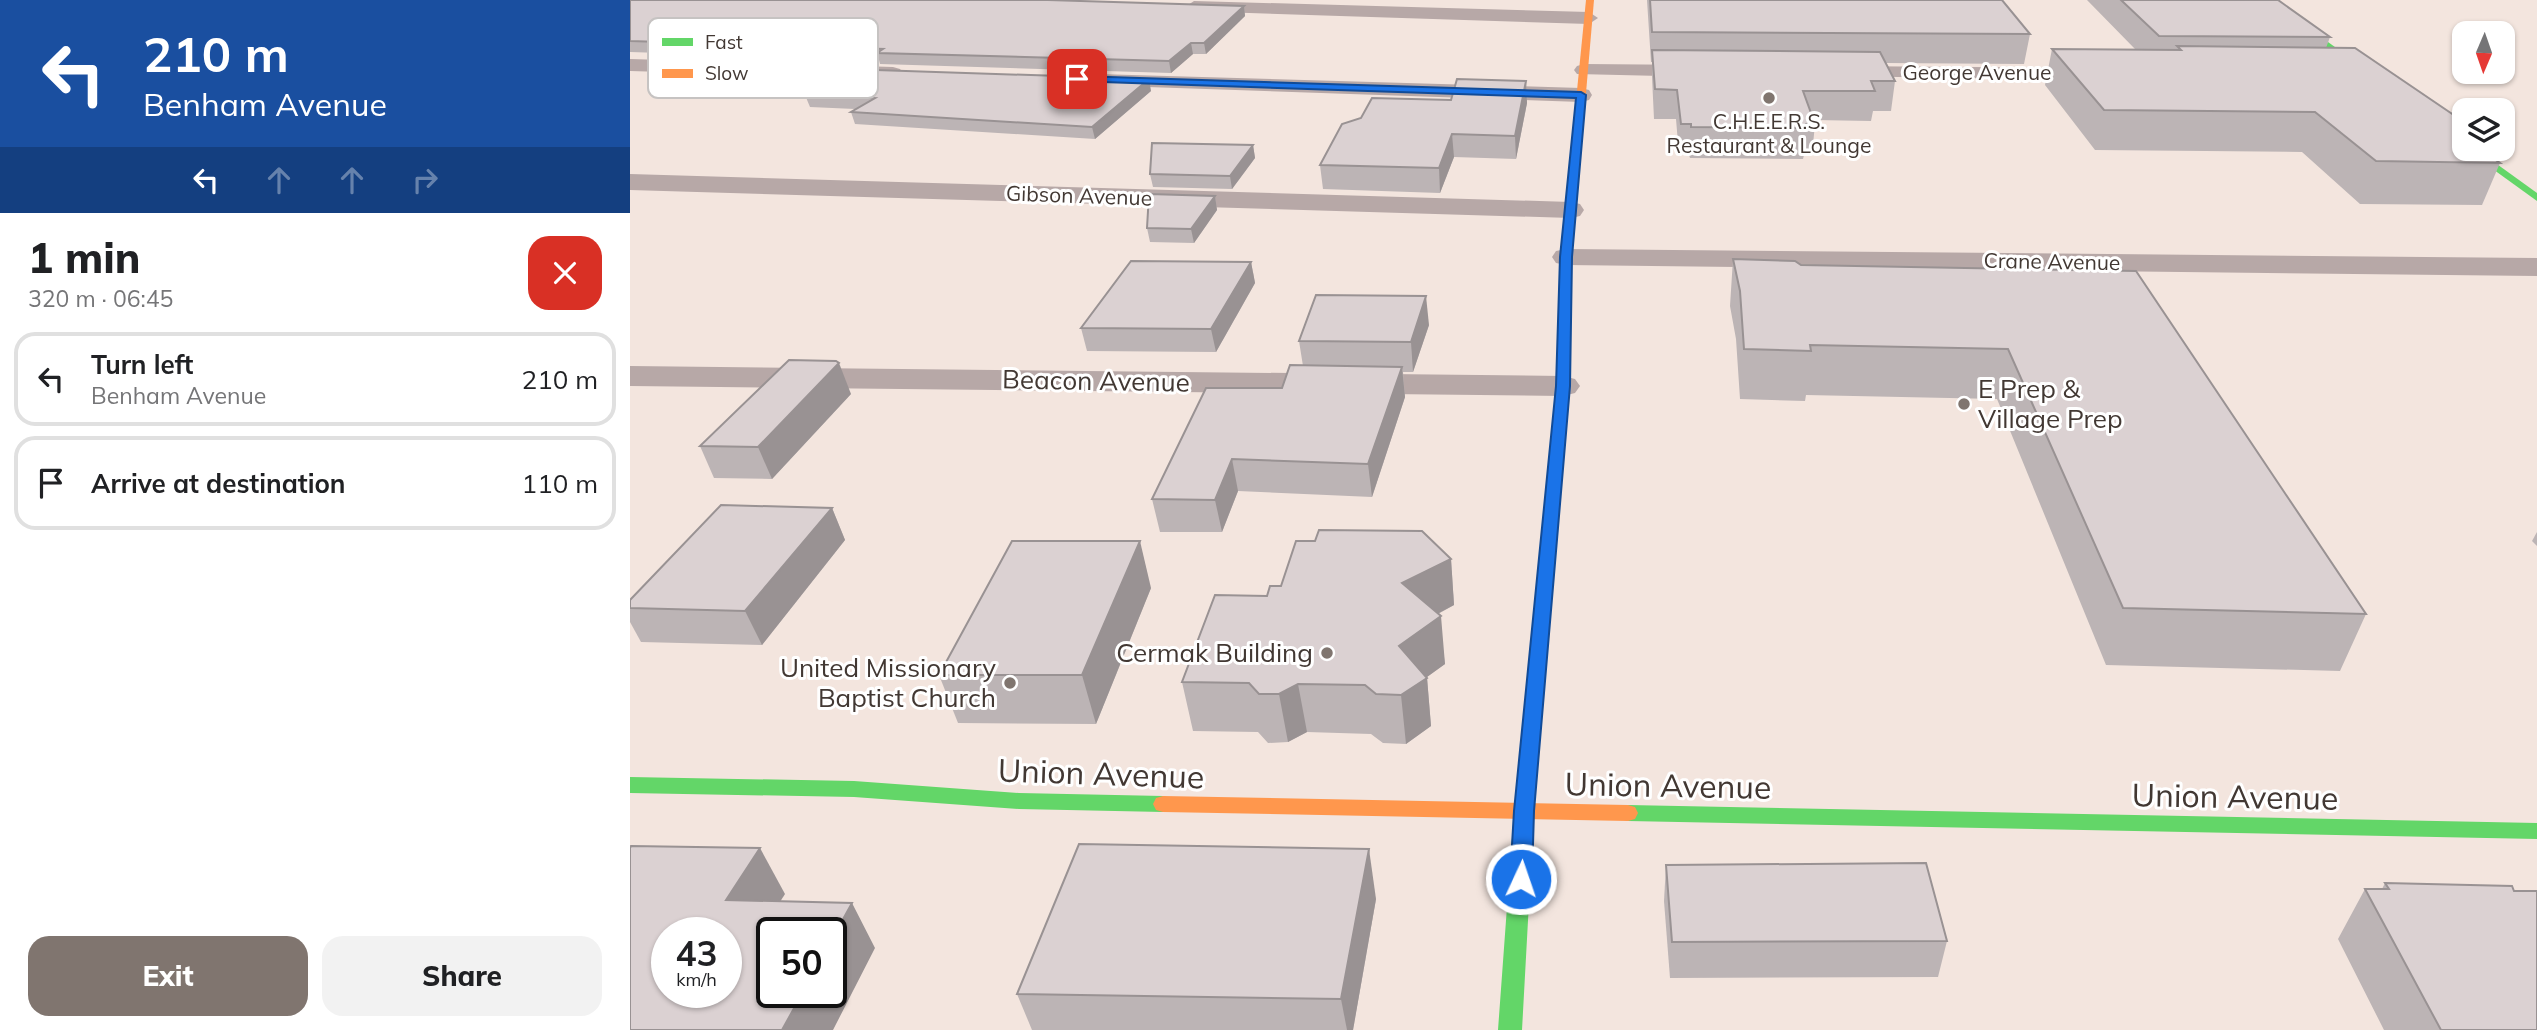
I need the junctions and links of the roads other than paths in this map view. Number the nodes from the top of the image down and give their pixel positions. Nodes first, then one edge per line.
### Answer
1 (2265, 0) edge
2 (1174, 6) edge
3 (1589, 9) edge
4 (630, 65) edge
5 (648, 66) edge
6 (1584, 70) junction
7 (1726, 71) edge
8 (1822, 72) edge
9 (878, 73) edge
10 (909, 74) edge
11 (2124, 74) edge
12 (2333, 76) edge
13 (2371, 76) junction
14 (1077, 79) edge
15 (2391, 91) edge
16 (1581, 95) junction
17 (2486, 161) edge
18 (630, 182) edge
19 (2537, 198) edge
20 (1571, 210) junction
21 (1566, 257) junction
22 (2537, 267) edge
23 (630, 376) edge
24 (1563, 386) junction
25 (630, 785) edge
26 (1524, 811) junction
27 (2537, 831) edge
28 (1510, 1030) edge

1 - 13 main road
2 - 3 street
3 - 6 main road
4 - 5 street
6 - 7 street
6 - 16 main road
8 - 11 street, George Avenue
9 - 10 street
12 - 13 street
13 - 15 main road
14 - 16 street
16 - 20 main road
17 - 19 main road
18 - 20 street, Gibson Avenue
20 - 21 main road
21 - 22 street, Crane Avenue
21 - 24 main road
23 - 24 street, Beacon Avenue
24 - 26 main road
25 - 26 main road, Union Avenue
26 - 27 main road, Union Avenue
26 - 28 main road

